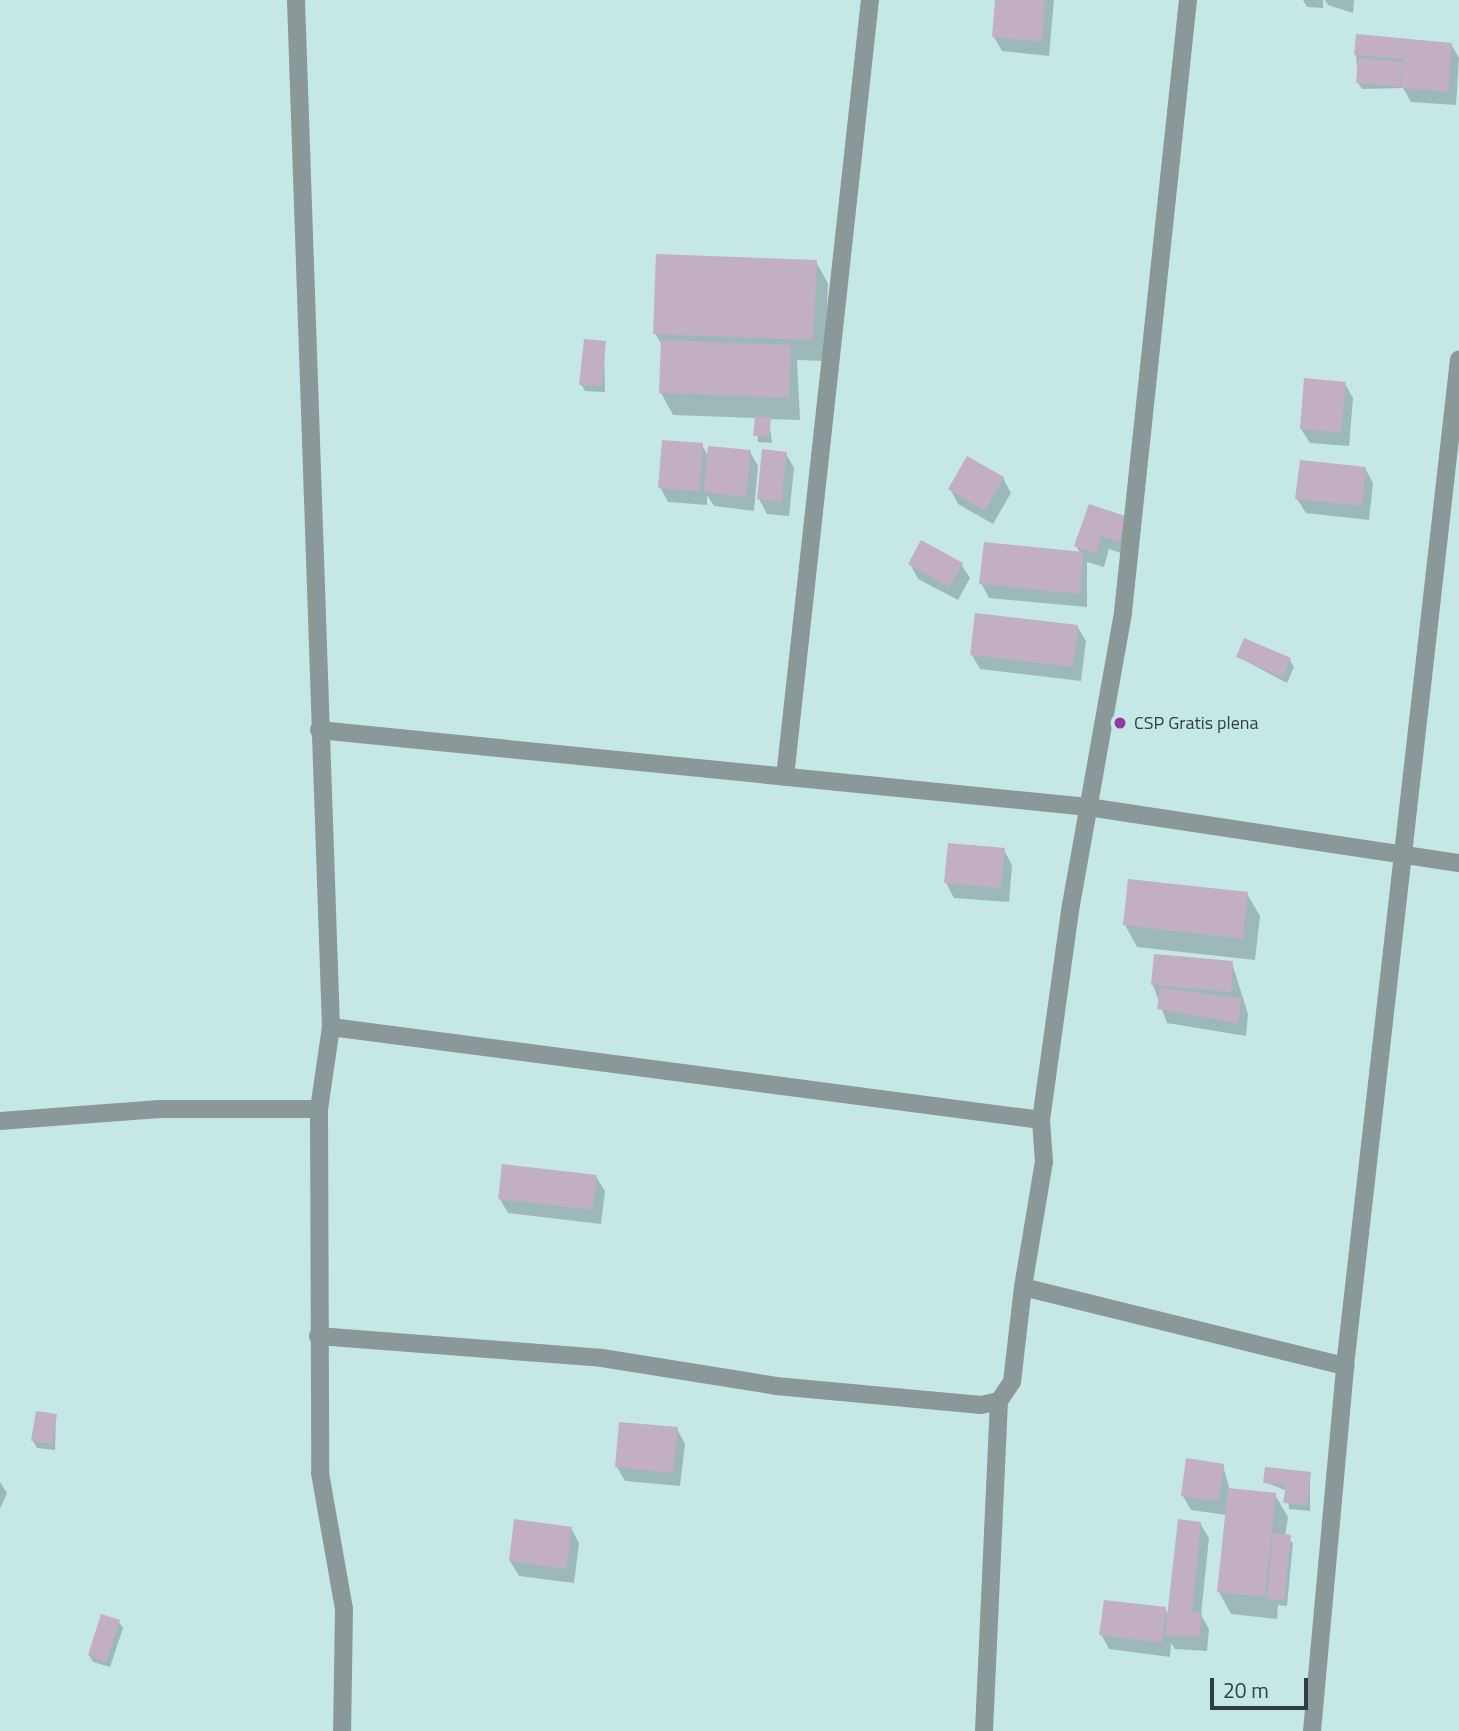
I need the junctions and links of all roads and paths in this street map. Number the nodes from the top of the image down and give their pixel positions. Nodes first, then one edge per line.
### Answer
1 (296, 0) edge
2 (870, 0) edge
3 (1188, 0) edge
4 (1459, 359) edge
5 (319, 730) junction
6 (785, 777) junction
7 (1088, 807) junction
8 (1401, 855) junction
9 (1459, 863) edge
10 (331, 1027) junction
11 (319, 1109) junction
12 (1041, 1120) junction
13 (0, 1121) edge
14 (1023, 1287) junction
15 (318, 1336) junction
16 (1345, 1366) junction
17 (999, 1401) junction
18 (342, 1731) edge
19 (985, 1731) edge
20 (1312, 1731) edge

1 - 5 street
2 - 6 street
3 - 7 street
4 - 8 street
5 - 6 street
5 - 10 street
6 - 7 street
7 - 8 street
7 - 12 street
8 - 9 street
8 - 16 street
10 - 11 street
10 - 12 street
11 - 13 street
11 - 15 street
12 - 14 street
14 - 16 street
14 - 17 street
15 - 17 street
15 - 18 street
16 - 20 street
17 - 19 street

